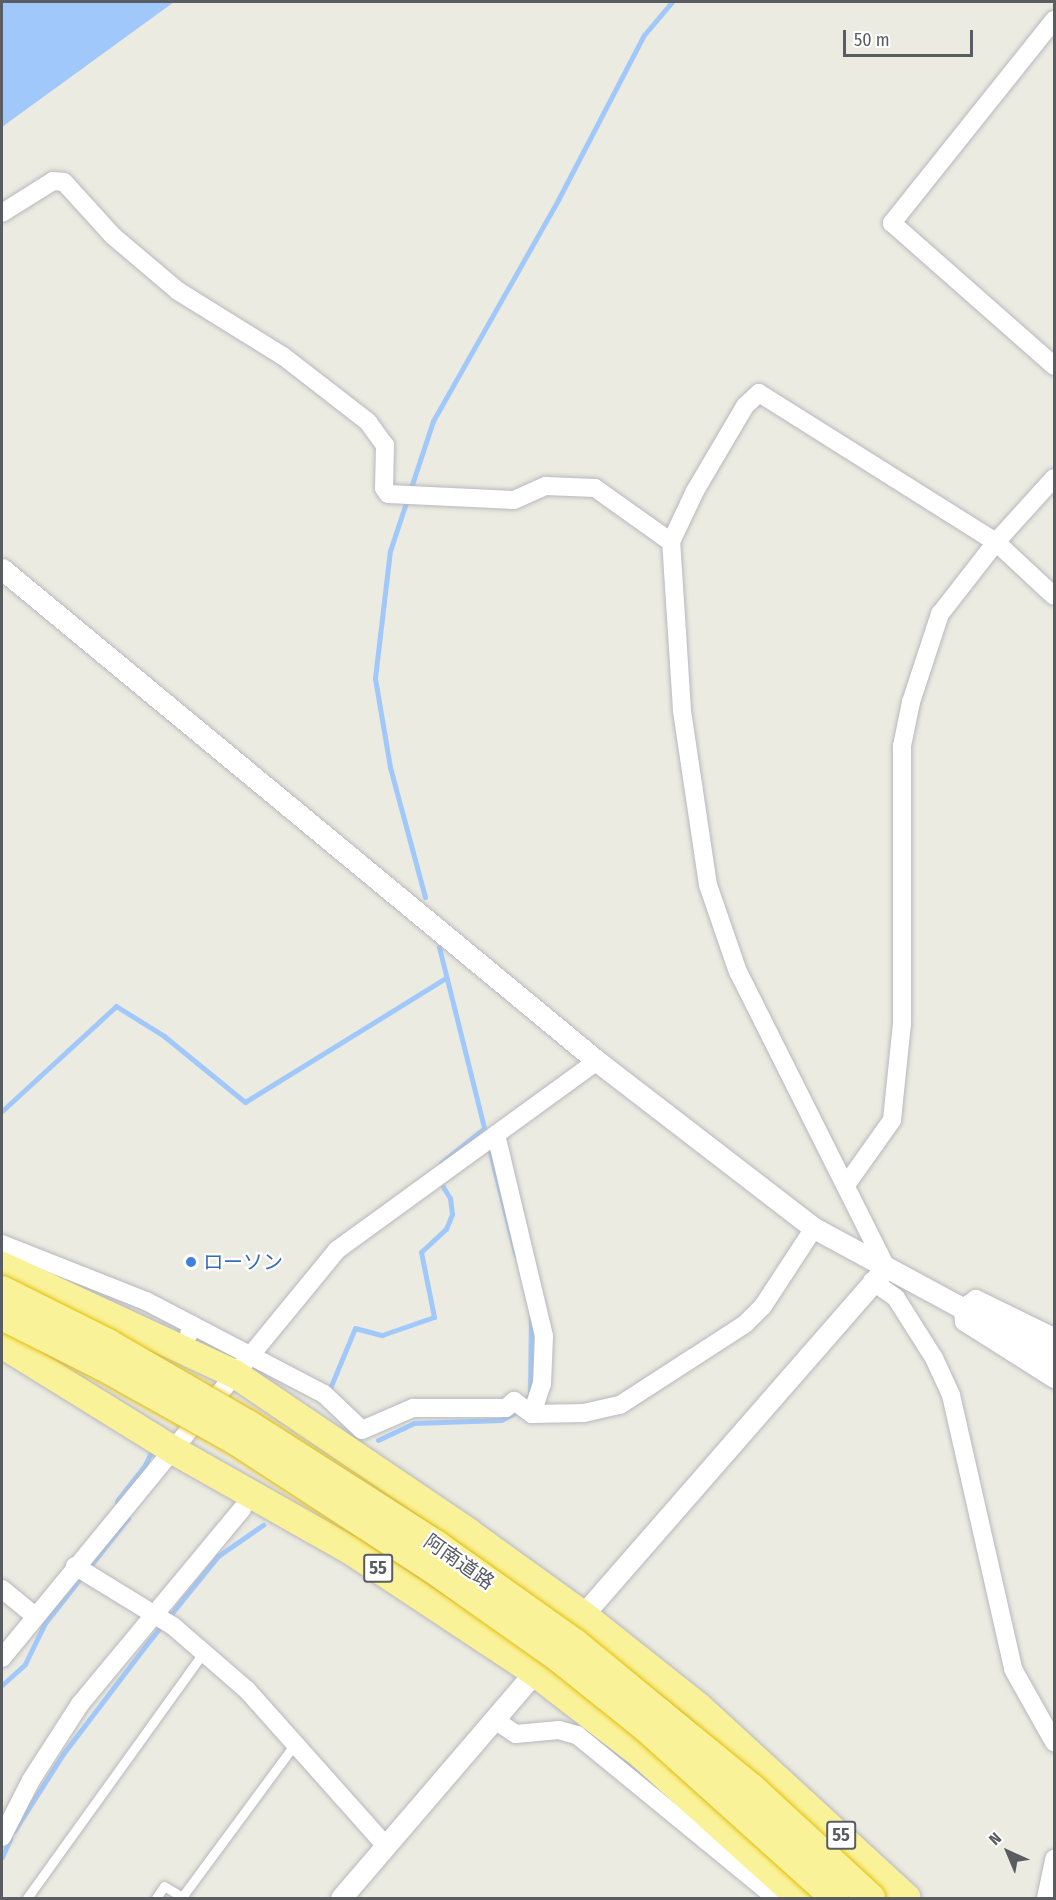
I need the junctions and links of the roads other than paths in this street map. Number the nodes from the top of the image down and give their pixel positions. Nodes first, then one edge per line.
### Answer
1 (1054, 20) edge
2 (2, 213) edge
3 (1054, 366) edge
4 (1054, 478) edge
5 (671, 542) junction
6 (996, 542) junction
7 (2, 568) edge
8 (1054, 596) edge
9 (597, 1061) junction
10 (490, 1141) junction
11 (846, 1185) junction
12 (814, 1228) junction
13 (2, 1244) edge
14 (2, 1266) edge
15 (879, 1274) junction
16 (2, 1290) edge
17 (963, 1308) junction
18 (2, 1316) edge
19 (188, 1337) junction
20 (1054, 1337) edge
21 (2, 1344) edge
22 (1054, 1358) edge
23 (243, 1364) junction
24 (1054, 1379) edge
25 (526, 1409) junction
26 (173, 1450) junction
27 (242, 1509) dead end
28 (82, 1571) junction
29 (2, 1589) edge
30 (583, 1615) junction
31 (35, 1616) junction
32 (164, 1619) junction
33 (204, 1652) junction
34 (2, 1658) edge
35 (534, 1672) junction
36 (495, 1720) junction
37 (1054, 1742) edge
38 (295, 1744) junction
39 (2, 1837) edge
40 (385, 1845) junction
41 (1054, 1859) edge
42 (183, 1898) edge
43 (27, 1899) edge
44 (156, 1899) edge
45 (341, 1899) edge
46 (776, 1899) edge
47 (800, 1899) edge
48 (834, 1899) edge
49 (872, 1899) edge
50 (907, 1899) edge
51 (1047, 1899) edge

1 - 3 street
2 - 5 street
4 - 6 street
5 - 6 street
5 - 11 street
6 - 8 street
6 - 11 street
7 - 9 street
9 - 10 street
9 - 12 street
10 - 23 street
10 - 25 street
11 - 15 street
12 - 15 street
12 - 25 street
13 - 19 street
14 - 19 highway, 55
15 - 17 street
15 - 30 street
15 - 37 street
16 - 49 highway, 阿南道路 / 55, bridge
17 - 20 street
17 - 22 street
17 - 24 street
18 - 48 highway, 阿南道路 / 55, bridge
19 - 23 highway, 55
21 - 26 highway, 55
23 - 25 street
23 - 26 street
23 - 30 highway, 55
26 - 28 street
26 - 35 highway, 55
27 - 32 street
28 - 31 street
28 - 32 street
29 - 31 street
30 - 35 street
30 - 50 highway, 55
31 - 34 street
32 - 33 street
32 - 39 street
33 - 38 street
33 - 43 lane
35 - 36 street
35 - 47 highway, 55
36 - 40 street
36 - 46 street
38 - 40 street
38 - 42 lane
40 - 45 street
41 - 51 street
42 - 44 lane

